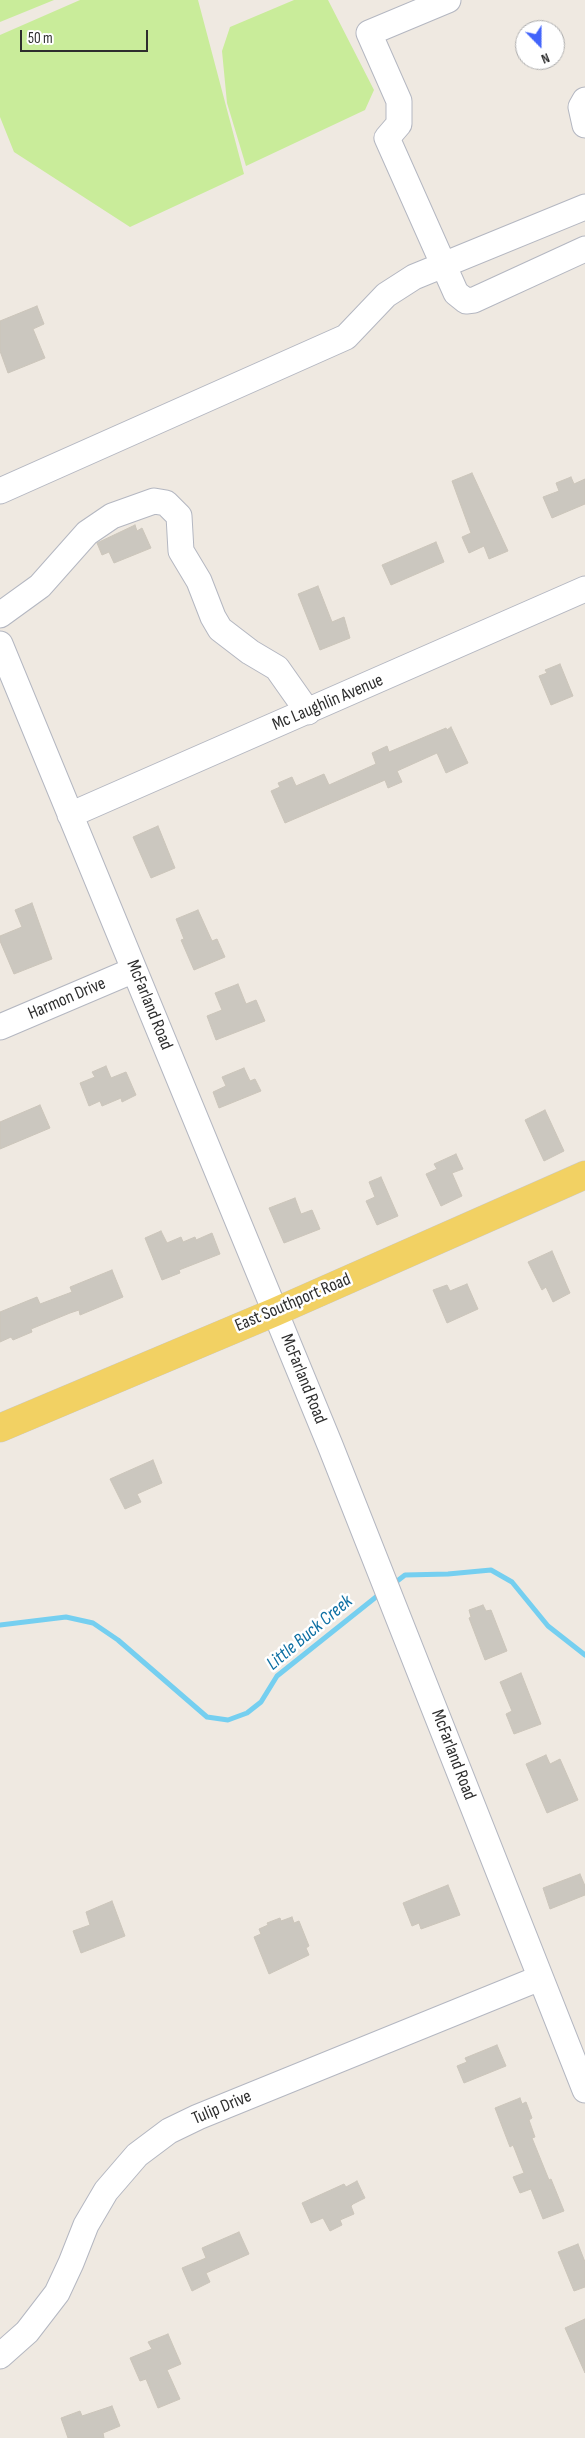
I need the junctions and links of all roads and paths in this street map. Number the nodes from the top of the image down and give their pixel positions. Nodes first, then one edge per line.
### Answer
1 (448, 0) edge
2 (585, 100) edge
3 (585, 125) edge
4 (585, 208) edge
5 (585, 249) edge
6 (443, 265) junction
7 (0, 491) edge
8 (585, 589) edge
9 (0, 615) edge
10 (0, 644) edge
11 (308, 712) junction
12 (70, 815) junction
13 (134, 970) junction
14 (0, 1027) edge
15 (585, 1175) edge
16 (276, 1312) junction
17 (0, 1428) edge
18 (540, 1978) junction
19 (585, 2090) edge
20 (0, 2356) edge

1 - 6 street
2 - 3 street
4 - 6 street
5 - 6 street
6 - 7 street
8 - 11 street, Mc Laughlin Avenue
9 - 11 street
10 - 12 street, McFarland Road
11 - 12 street, Mc Laughlin Avenue
12 - 13 street, McFarland Road
13 - 14 street, Harmon Drive
13 - 16 street, McFarland Road
15 - 16 main road, East Southport Road
16 - 17 main road, East Southport Road
16 - 18 street, McFarland Road
18 - 19 street, McFarland Road
18 - 20 street, Tulip Drive

